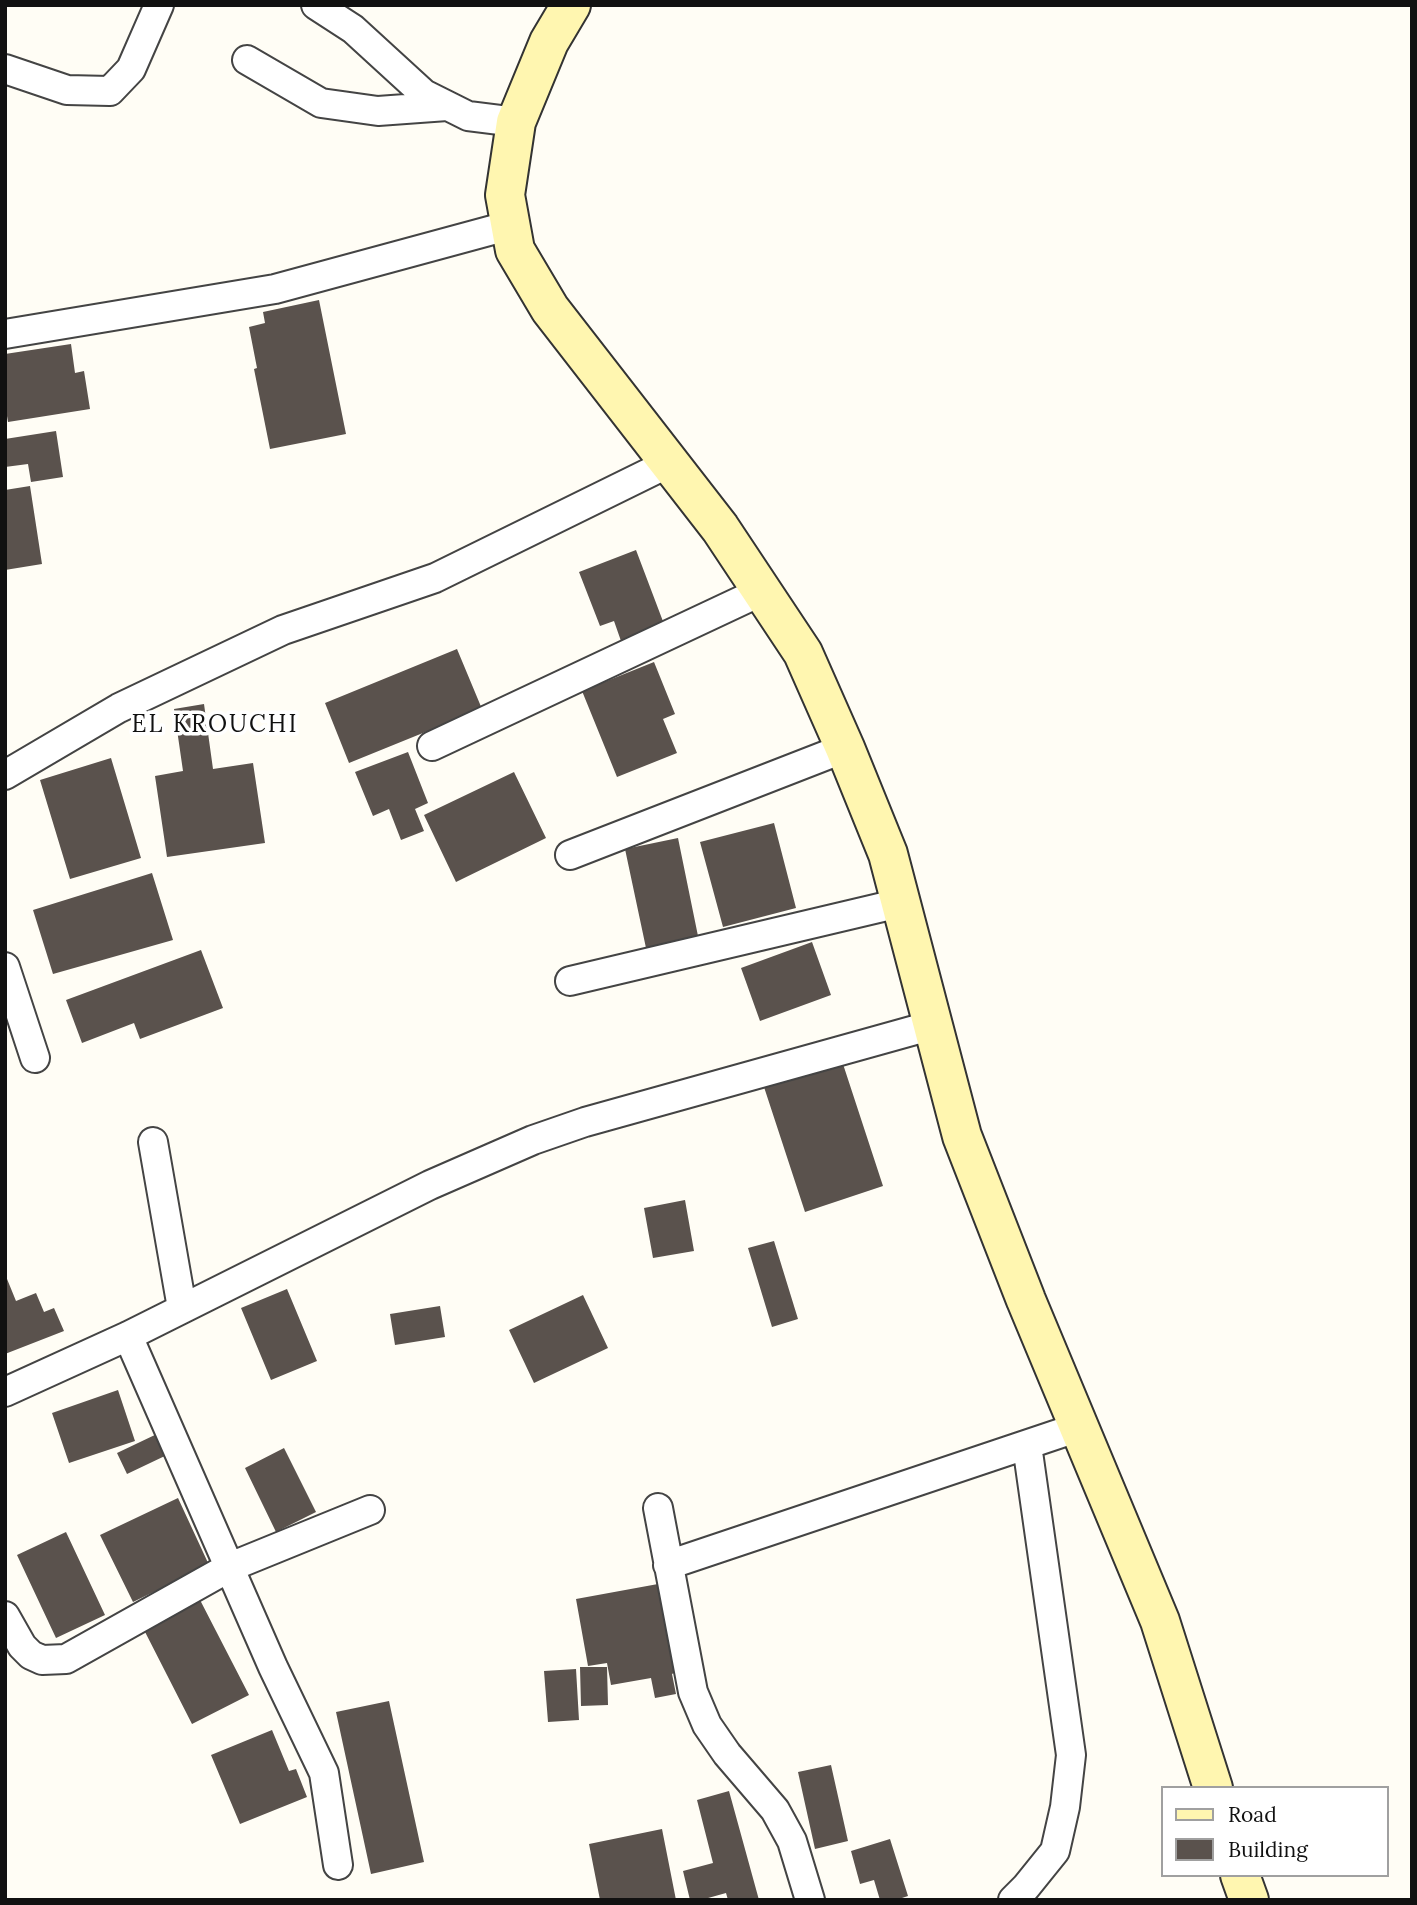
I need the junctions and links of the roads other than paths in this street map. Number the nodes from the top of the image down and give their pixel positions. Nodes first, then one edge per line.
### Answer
1 (159, 5) edge
2 (316, 5) edge
3 (571, 5) edge
4 (247, 60) dead end
5 (5, 69) edge
6 (447, 106) junction
7 (516, 122) junction
8 (511, 225) junction
9 (5, 334) edge
10 (669, 463) junction
11 (762, 591) junction
12 (432, 746) dead end
13 (845, 748) junction
14 (5, 775) edge
15 (570, 855) dead end
16 (900, 903) junction
17 (5, 967) edge
18 (570, 981) dead end
19 (933, 1025) junction
20 (35, 1058) dead end
21 (153, 1142) dead end
22 (182, 1308) junction
23 (128, 1336) junction
24 (5, 1392) edge
25 (1079, 1427) junction
26 (1027, 1445) junction
27 (658, 1508) dead end
28 (370, 1510) dead end
29 (668, 1565) junction
30 (230, 1567) junction
31 (5, 1616) edge
32 (1212, 1786) edge
33 (338, 1865) dead end
34 (1241, 1877) edge
35 (810, 1900) edge
36 (1013, 1900) edge
37 (1248, 1900) edge

1 - 5 street
2 - 6 street
3 - 7 street
4 - 6 street
6 - 7 street
7 - 8 street
8 - 9 street
8 - 10 street
10 - 11 street
10 - 14 street
11 - 12 street
11 - 13 street
13 - 15 street
13 - 16 street
16 - 18 street
16 - 19 street
17 - 20 street
19 - 22 street
19 - 25 street
21 - 22 street
22 - 23 street
23 - 24 street
23 - 30 street
25 - 26 street
25 - 32 street
26 - 29 street
26 - 36 street
27 - 29 street
28 - 30 street
29 - 35 street
30 - 31 street
30 - 33 street
34 - 37 street

